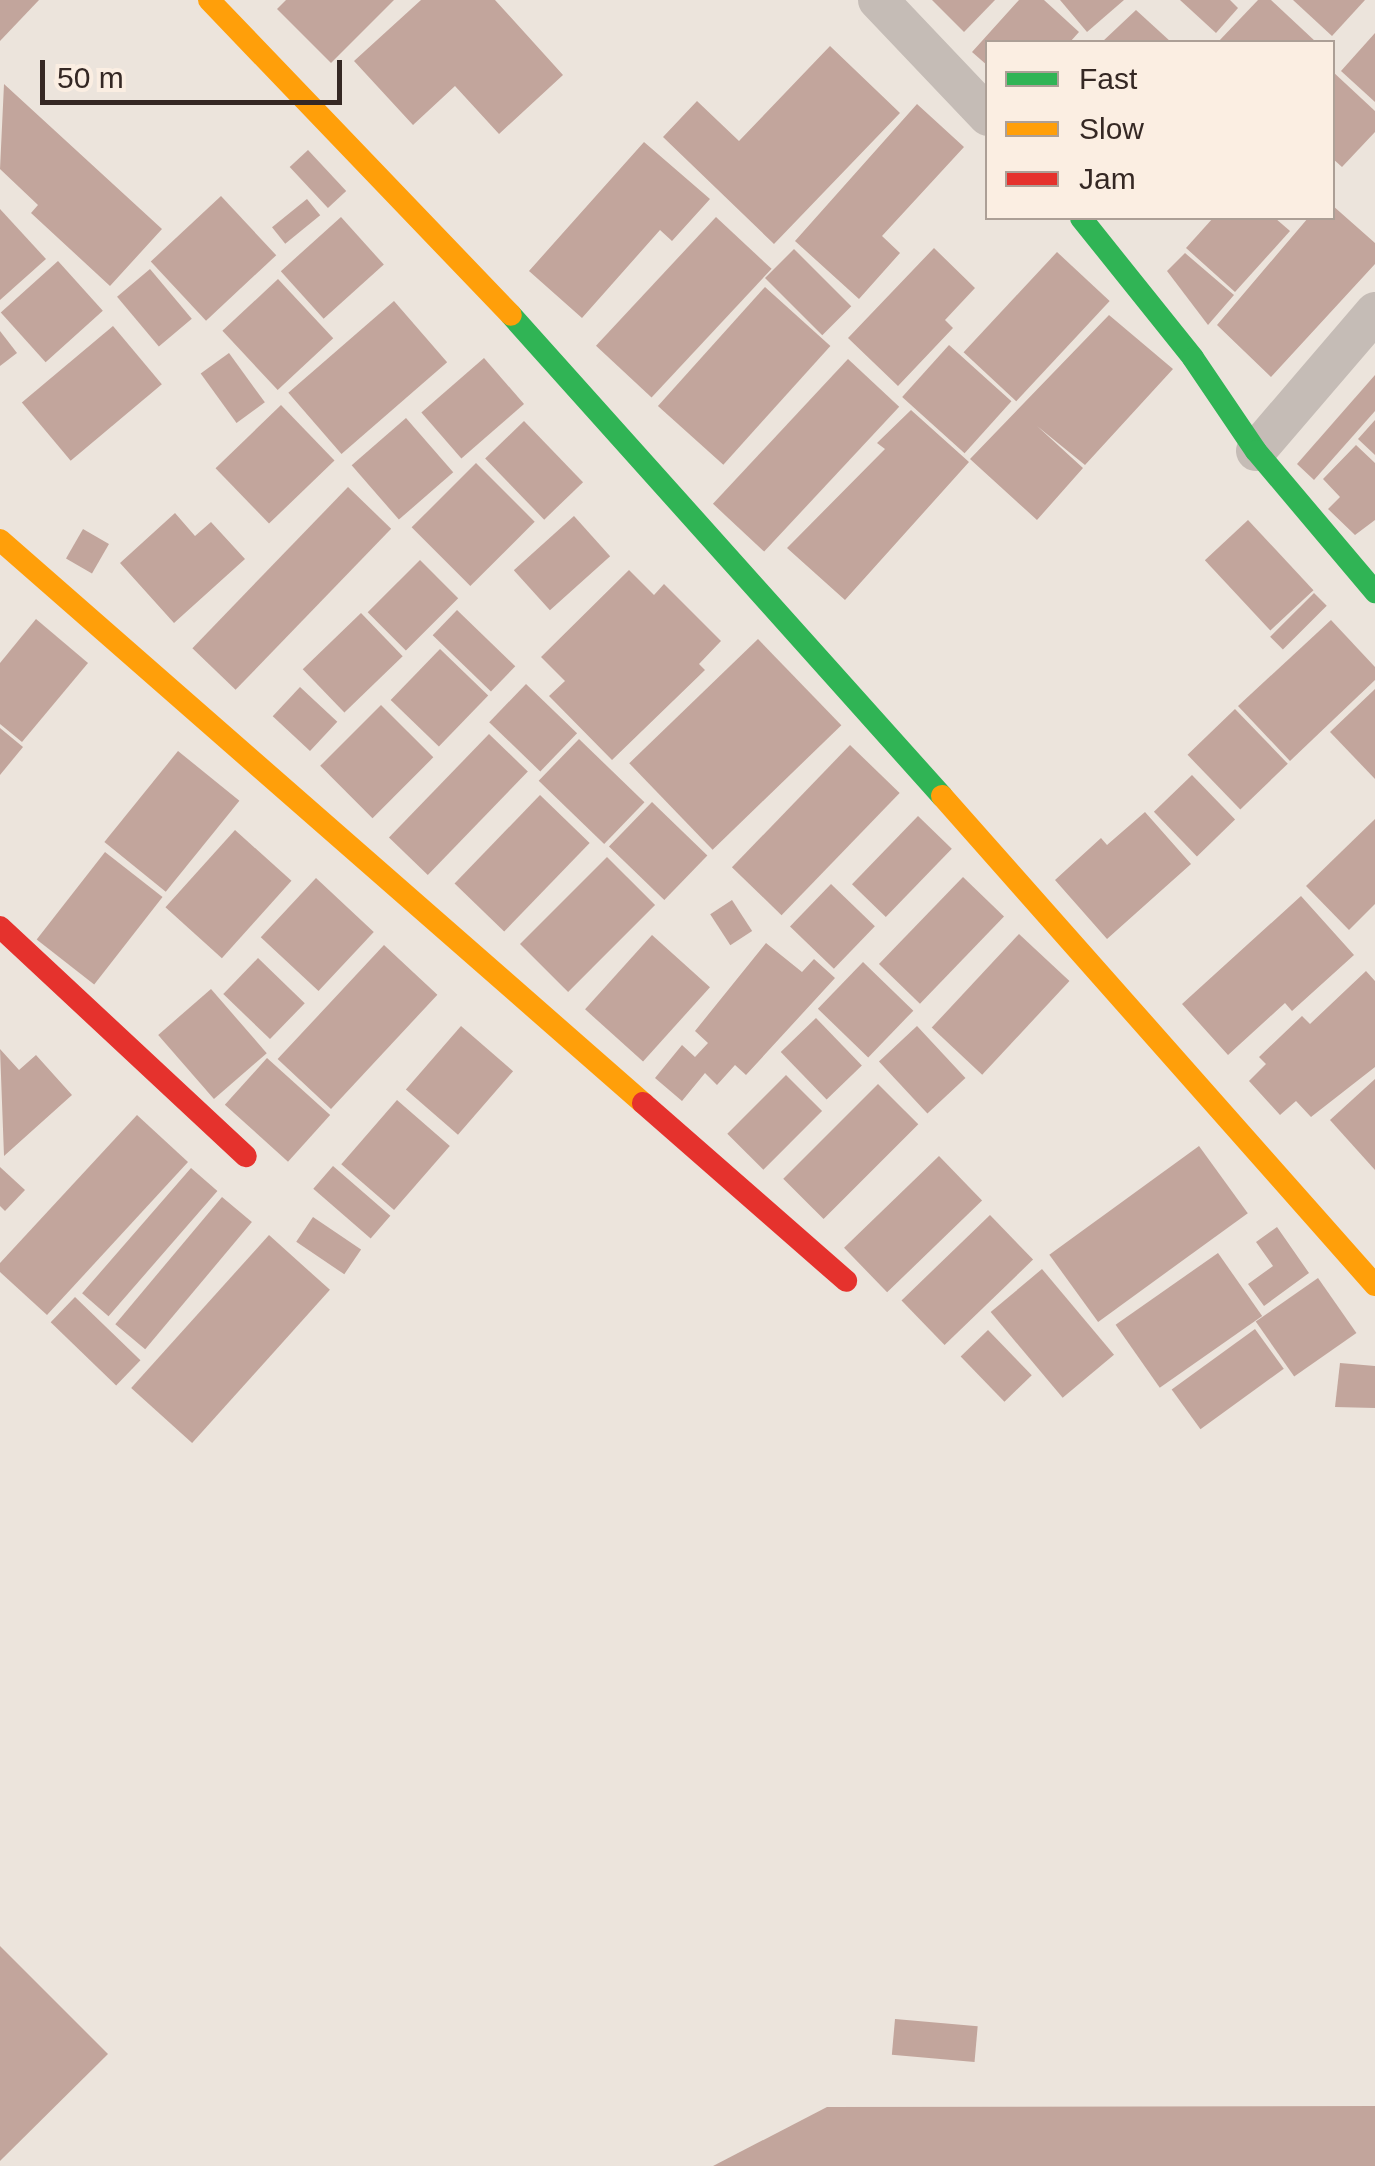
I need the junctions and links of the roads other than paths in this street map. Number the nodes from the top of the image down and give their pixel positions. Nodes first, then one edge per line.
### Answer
1 (209, 0) edge
2 (878, 0) edge
3 (985, 113) edge
4 (1082, 220) edge
5 (1375, 312) edge
6 (1256, 451) junction
7 (0, 540) edge
8 (1375, 592) edge
9 (0, 927) edge
10 (246, 1156) dead end
11 (846, 1282) dead end
12 (1375, 1285) edge

1 - 12 street
2 - 3 street
4 - 6 street
5 - 6 street
6 - 8 street
7 - 11 street
9 - 10 street

